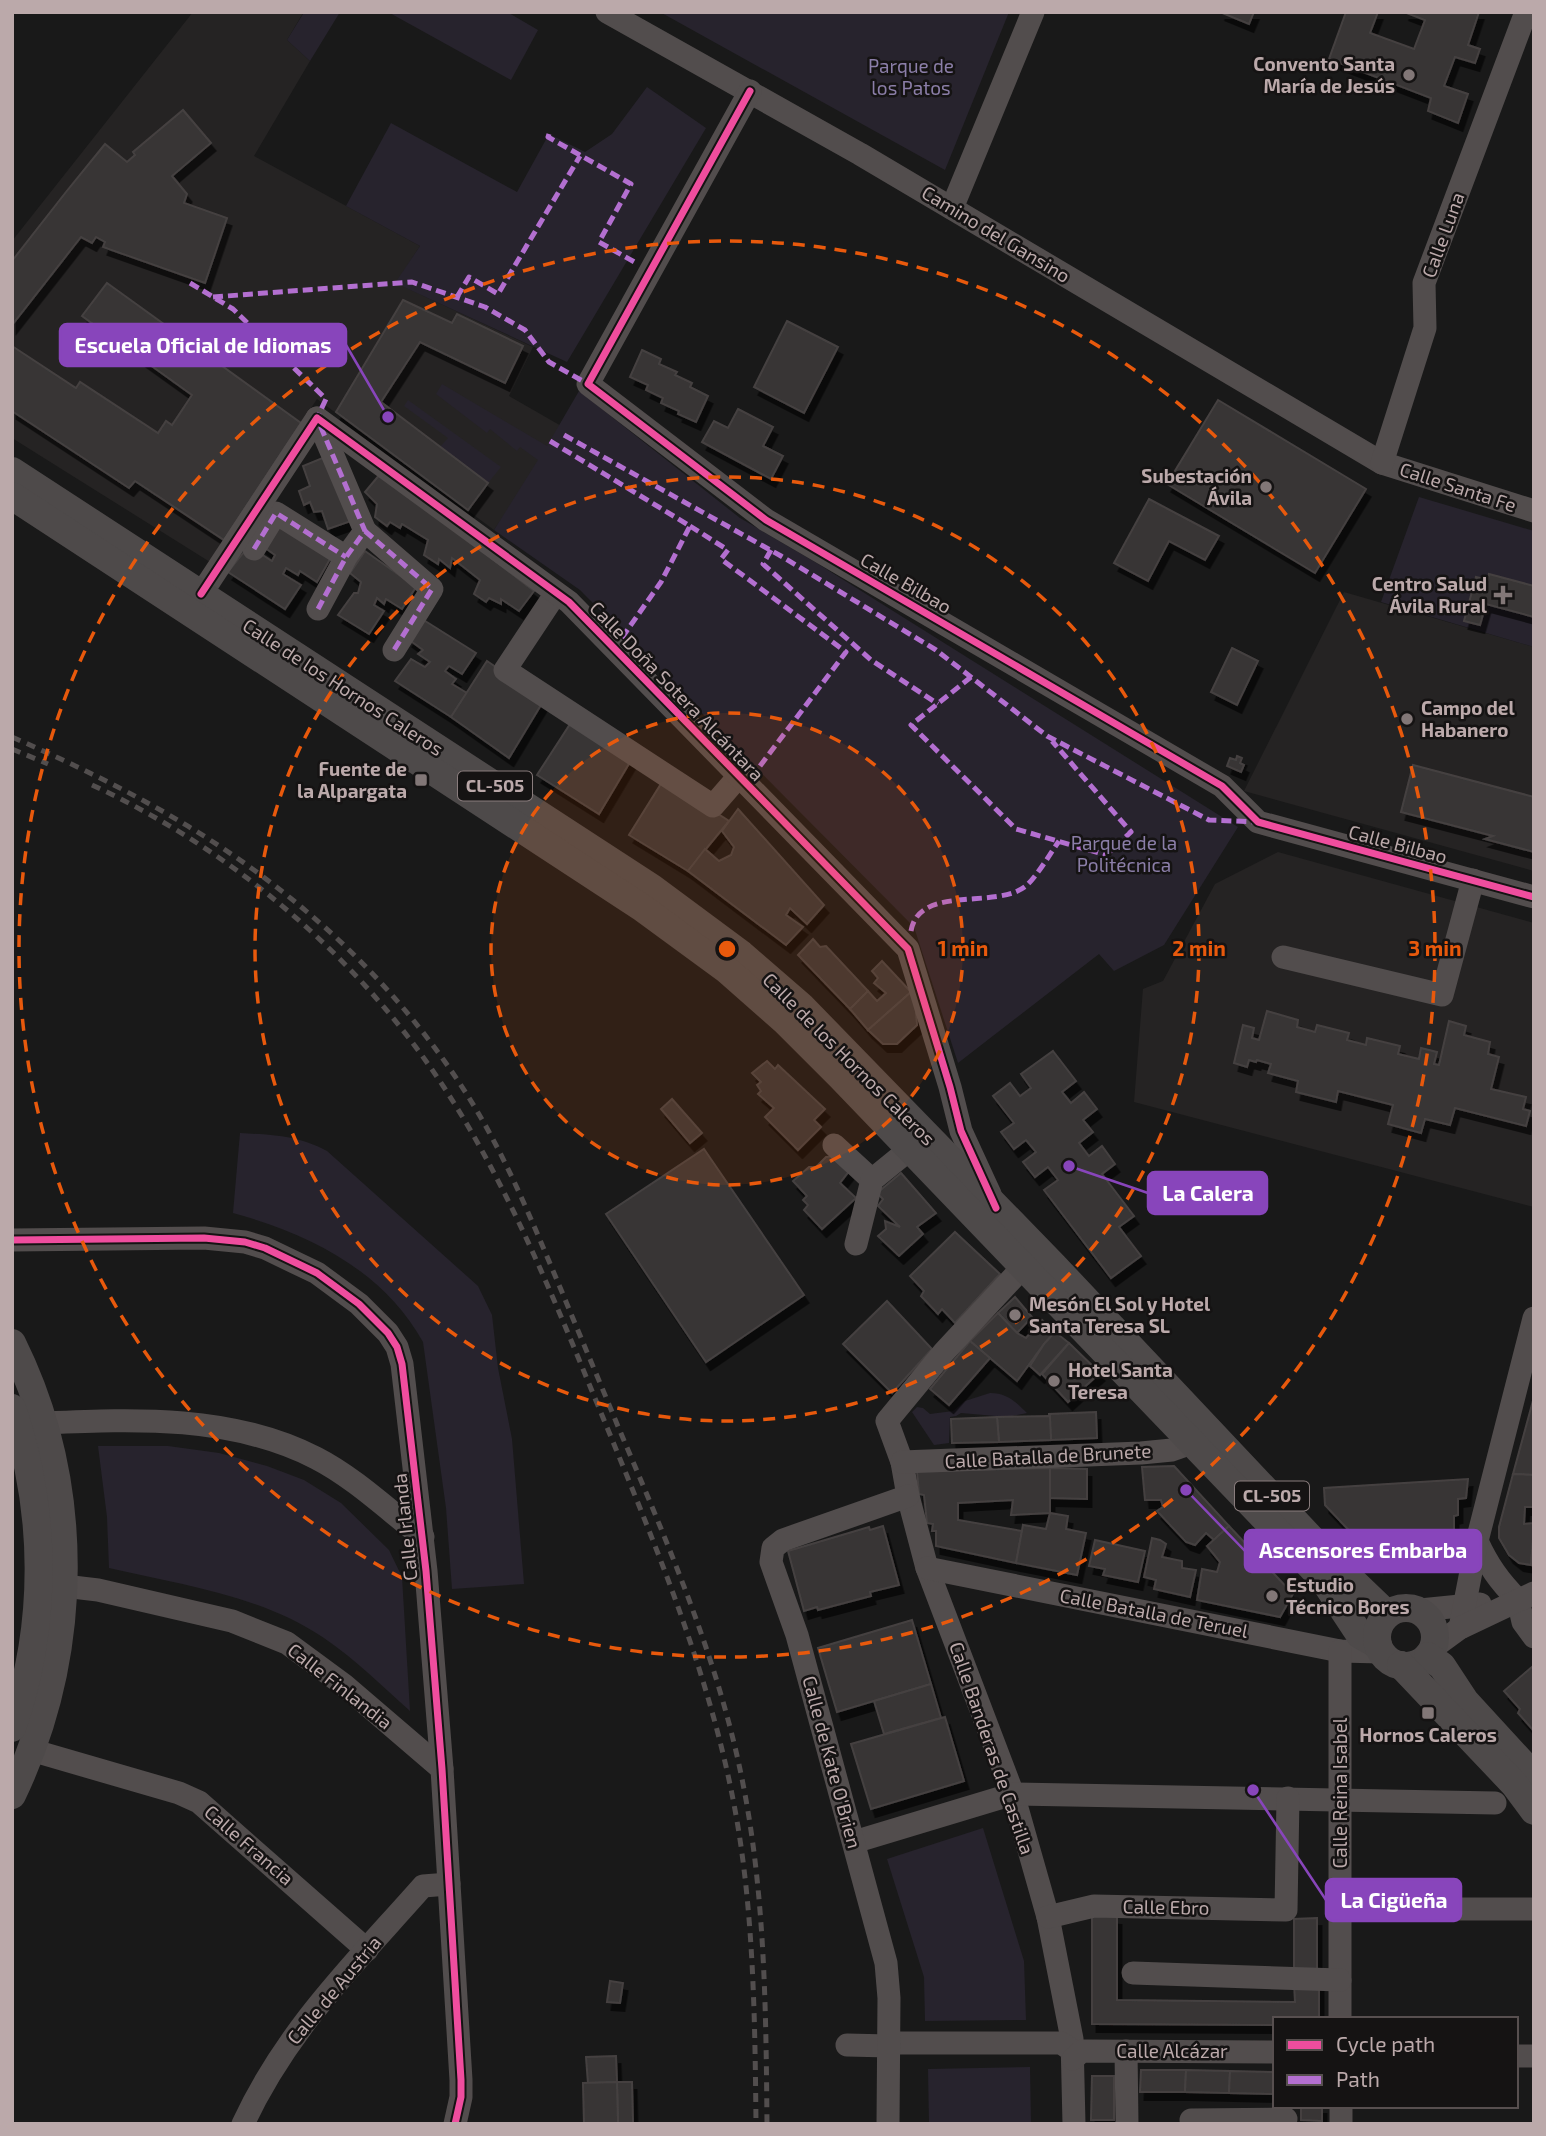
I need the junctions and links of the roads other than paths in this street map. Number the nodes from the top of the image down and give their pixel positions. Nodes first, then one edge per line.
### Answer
1 (607, 12) edge
2 (1033, 12) edge
3 (1525, 12) edge
4 (750, 91) junction
5 (953, 208) junction
6 (317, 418) junction
7 (1382, 463) junction
8 (12, 471) edge
9 (12, 496) edge
10 (1534, 511) edge
11 (365, 531) junction
12 (254, 549) dead end
13 (346, 557) junction
14 (556, 593) junction
15 (201, 594) junction
16 (318, 609) dead end
17 (394, 650) dead end
18 (738, 776) junction
19 (1473, 880) junction
20 (1534, 897) edge
21 (1283, 957) dead end
22 (961, 1130) junction
23 (834, 1145) dead end
24 (926, 1155) junction
25 (872, 1180) junction
26 (996, 1208) junction
27 (12, 1240) edge
28 (856, 1244) dead end
29 (1023, 1267) junction
30 (1533, 1325) edge
31 (12, 1343) edge
32 (22, 1419) edge
33 (1192, 1443) junction
34 (902, 1462) junction
35 (908, 1496) junction
36 (423, 1538) junction
37 (1477, 1541) junction
38 (927, 1568) junction
39 (64, 1586) junction
40 (1526, 1596) edge
41 (1420, 1611) junction
42 (1387, 1614) junction
43 (1463, 1617) junction
44 (1534, 1637) edge
45 (1340, 1651) junction
46 (1431, 1651) junction
47 (1387, 1654) junction
48 (12, 1728) edge
49 (32, 1750) junction
50 (442, 1769) junction
51 (1534, 1776) edge
52 (1013, 1794) junction
53 (12, 1795) edge
54 (1289, 1798) junction
55 (1340, 1799) junction
56 (1494, 1803) dead end
57 (1534, 1811) edge
58 (854, 1842) junction
59 (449, 1884) junction
60 (1340, 1909) junction
61 (1534, 1909) edge
62 (1048, 1917) junction
63 (367, 1950) junction
64 (1133, 1973) dead end
65 (1340, 1980) junction
66 (1340, 2017) edge
67 (889, 2044) junction
68 (847, 2045) dead end
69 (1126, 2051) junction
70 (1273, 2052) edge
71 (1073, 2055) junction
72 (1286, 2116) edge
73 (1191, 2120) dead end
74 (243, 2124) edge
75 (455, 2124) edge
76 (888, 2124) edge
77 (1074, 2124) edge
78 (1127, 2124) edge

1 - 4 street, Camino del Gansino
2 - 5 street
3 - 7 street, Calle Luna
4 - 5 street, Camino del Gansino
4 - 19 street, Calle Bilbao
5 - 7 street, Camino del Gansino
6 - 11 street
6 - 14 street, Calle Doña Sotera Alcántara
6 - 15 street
7 - 10 street, Calle Santa Fe
8 - 15 main road, Calle de los Hornos Caleros / CL-505
9 - 24 main road, Calle de los Hornos Caleros / CL-505
11 - 13 street
11 - 17 street
12 - 13 street
13 - 16 street
14 - 18 street, Calle Doña Sotera Alcántara
14 - 18 street, Calle Doña Sotera Alcántara
15 - 24 main road, Calle de los Hornos Caleros / CL-505
18 - 22 street, Calle Doña Sotera Alcántara
19 - 20 street, Calle Bilbao
19 - 21 street
22 - 24 street
22 - 26 street, Calle Doña Sotera Alcántara
23 - 25 street
24 - 25 street, Calle de los Hornos Caleros
24 - 26 main road, Calle de los Hornos Caleros / CL-505
24 - 29 main road, Calle de los Hornos Caleros / CL-505
25 - 28 street
26 - 42 main road, Calle de los Hornos Caleros / CL-505
27 - 36 street, Calle Irlanda
29 - 33 main road, Calle de los Hornos Caleros / CL-505
29 - 34 street, Calle Banderas de Castilla
30 - 37 street
31 - 32 main road
32 - 36 street
32 - 39 main road
32 - 48 main road
33 - 34 street, Calle Batalla de Brunete
33 - 47 main road, Calle de los Hornos Caleros / CL-505
34 - 35 street, Calle Banderas de Castilla
35 - 38 street, Calle Banderas de Castilla
35 - 58 street, Calle de Kate O'Brien
36 - 50 street, Calle Irlanda
37 - 40 street
37 - 43 street
38 - 45 street, Calle Batalla de Teruel
38 - 52 street, Calle Banderas de Castilla
39 - 49 main road
39 - 50 street, Calle Finlandia
40 - 43 street
40 - 44 street
41 - 42 main road
41 - 43 street
41 - 46 main road
42 - 47 main road
43 - 46 street
45 - 47 street, Calle Batalla de Teruel
45 - 55 street, Calle Reina Isabel
46 - 47 main road
46 - 51 main road
47 - 57 main road, Calle de los Hornos Caleros / CL-505
49 - 53 main road
49 - 63 street, Calle Francia
50 - 59 street, Calle Irlanda
52 - 54 street
52 - 58 street
52 - 62 street, Calle Banderas de Castilla
54 - 55 street
54 - 62 street, Calle Ebro
55 - 56 street
55 - 60 street, Calle Reina Isabel
58 - 67 street, Calle de Kate O'Brien
59 - 63 street, Calle de Austria
59 - 75 street, Calle Irlanda
60 - 61 street
60 - 65 street, Calle Reina Isabel
62 - 71 street, Calle Banderas de Castilla
63 - 74 street, Calle de Austria
64 - 65 street
65 - 66 street, Calle Reina Isabel
67 - 68 street, Calle Alcázar
67 - 71 street, Calle Alcázar
67 - 76 street, Calle de Kate O'Brien
69 - 70 street, Calle Alcázar
69 - 71 street, Calle Alcázar
69 - 78 street
71 - 77 street, Calle Banderas de Castilla
72 - 73 street

